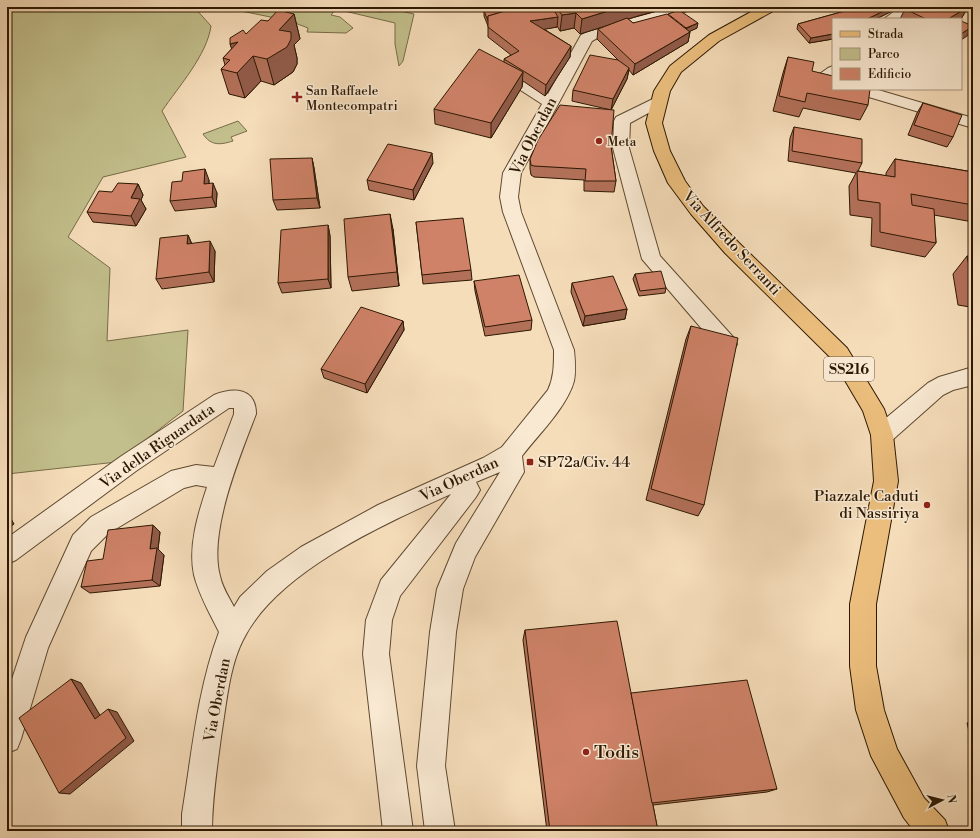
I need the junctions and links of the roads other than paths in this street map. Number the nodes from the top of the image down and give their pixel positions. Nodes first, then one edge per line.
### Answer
1 (686, 7) edge
2 (770, 7) edge
3 (907, 9) edge
4 (893, 18) edge
5 (499, 70) edge
6 (832, 72) edge
7 (832, 82) edge
8 (861, 90) edge
9 (659, 101) junction
10 (550, 102) junction
11 (973, 123) edge
12 (727, 344) edge
13 (973, 376) edge
14 (882, 435) junction
15 (510, 454) junction
16 (461, 478) junction
17 (222, 480) junction
18 (7, 552) edge
19 (233, 632) junction
20 (7, 739) edge
21 (197, 831) edge
22 (398, 831) edge
23 (440, 831) edge
24 (934, 831) edge

1 - 10 street, Via Oberdan
2 - 9 main road, Via Alfredo Serranti / SS216
3 - 4 street
5 - 10 street
6 - 7 street
8 - 11 street
9 - 12 street
9 - 14 main road, Via Alfredo Serranti / SS216
10 - 15 street, Via Oberdan
13 - 14 street
14 - 24 main road, Via Alfredo Serranti / SS216
15 - 16 street, Via Oberdan
15 - 23 street
16 - 19 street, Via Oberdan
16 - 22 street
17 - 18 street, Via della Riguardata
17 - 19 street, Via della Riguardata
17 - 20 street
19 - 21 street, Via Oberdan

